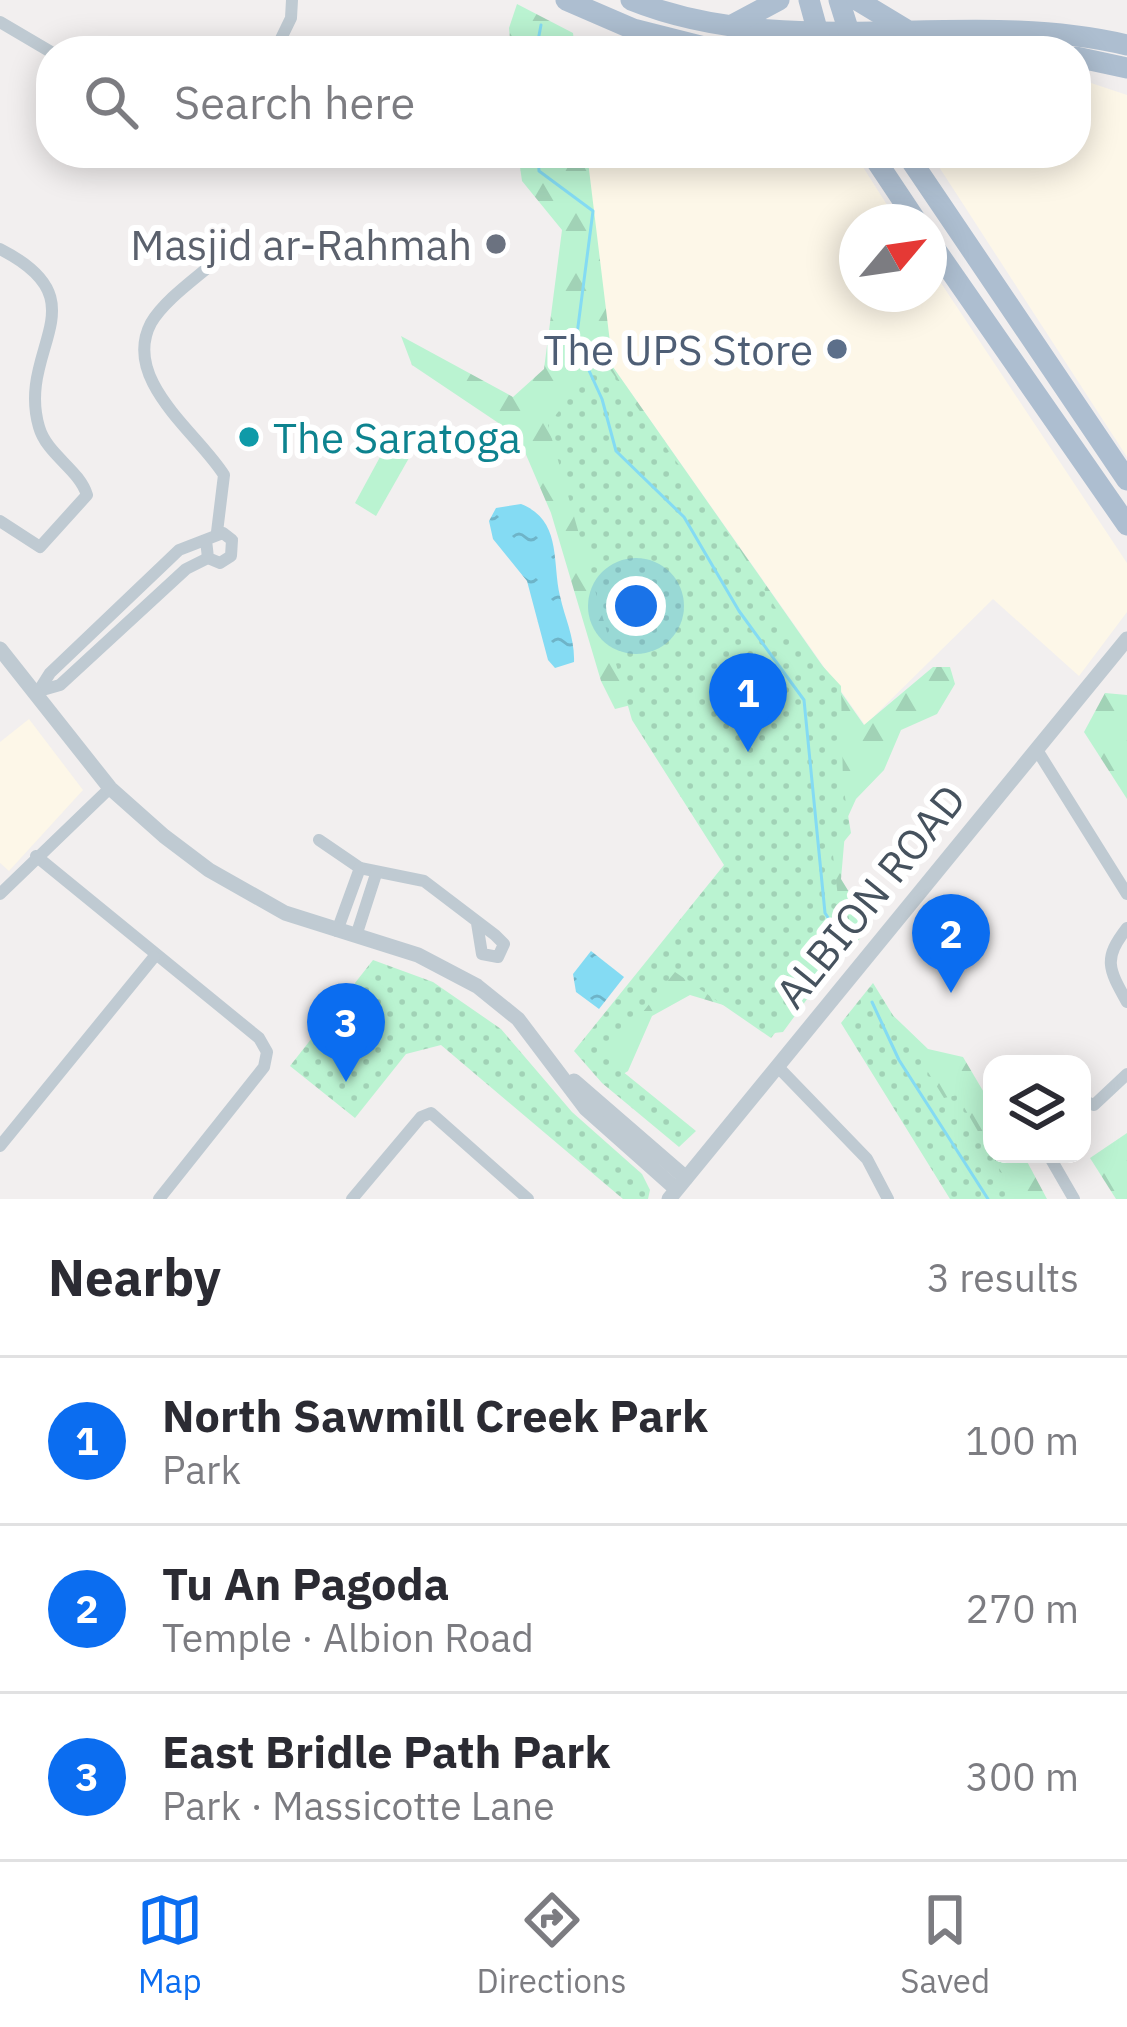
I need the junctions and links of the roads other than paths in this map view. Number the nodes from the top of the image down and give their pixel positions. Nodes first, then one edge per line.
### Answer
1 (292, 0) edge
2 (566, 0) edge
3 (631, 0) edge
4 (779, 0) edge
5 (809, 0) edge
6 (838, 0) edge
7 (857, 0) edge
8 (613, 10) edge
9 (0, 22) edge
10 (734, 24) junction
11 (911, 32) junction
12 (282, 36) edge
13 (681, 36) edge
14 (791, 36) edge
15 (818, 36) edge
16 (848, 36) edge
17 (887, 36) edge
18 (1065, 36) edge
19 (1091, 40) edge
20 (36, 43) edge
21 (1127, 45) edge
22 (1091, 60) edge
23 (1127, 68) edge
24 (881, 168) edge
25 (916, 168) edge
26 (930, 189) junction
27 (905, 204) edge
28 (918, 204) edge
29 (0, 249) edge
30 (219, 258) dead end
31 (947, 263) edge
32 (1055, 398) junction
33 (1127, 481) edge
34 (0, 521) edge
35 (1127, 525) edge
36 (211, 536) junction
37 (208, 558) junction
38 (1127, 639) edge
39 (0, 649) edge
40 (38, 692) junction
41 (1036, 750) junction
42 (110, 788) junction
43 (319, 840) dead end
44 (36, 856) junction
45 (360, 868) junction
46 (376, 874) junction
47 (0, 894) edge
48 (1127, 894) edge
49 (477, 923) dead end
50 (1127, 928) edge
51 (337, 931) junction
52 (356, 936) junction
53 (154, 957) junction
54 (1127, 1002) edge
55 (778, 1067) junction
56 (1127, 1074) edge
57 (1091, 1104) edge
58 (0, 1146) edge
59 (1053, 1163) edge
60 (677, 1189) edge
61 (159, 1199) edge
62 (352, 1199) edge
63 (528, 1199) edge
64 (888, 1199) edge
65 (1074, 1199) edge

1 - 12 street
2 - 8 main road
3 - 10 main road
4 - 10 main road
5 - 15 main road
6 - 16 main road
7 - 11 main road
8 - 13 main road
9 - 20 street
10 - 14 main road
11 - 17 main road
11 - 18 main road
19 - 21 main road
22 - 23 main road
24 - 27 main road
25 - 26 main road
26 - 28 main road
26 - 32 main road
29 - 34 street
30 - 36 street
31 - 32 main road
32 - 33 main road
32 - 35 main road
36 - 37 street
36 - 37 street
36 - 40 street
37 - 40 street
38 - 41 street, ALBION ROAD
39 - 40 street
40 - 42 street
41 - 48 street
41 - 55 street, ALBION ROAD
42 - 44 street
42 - 51 street
43 - 45 street
44 - 47 street
44 - 53 street
45 - 46 street
45 - 51 street
46 - 49 street
46 - 52 street
50 - 54 street
51 - 52 street
52 - 60 street
53 - 58 street
53 - 61 street
55 - 60 street, ALBION ROAD
55 - 64 street
56 - 57 street
59 - 65 street
62 - 63 street

